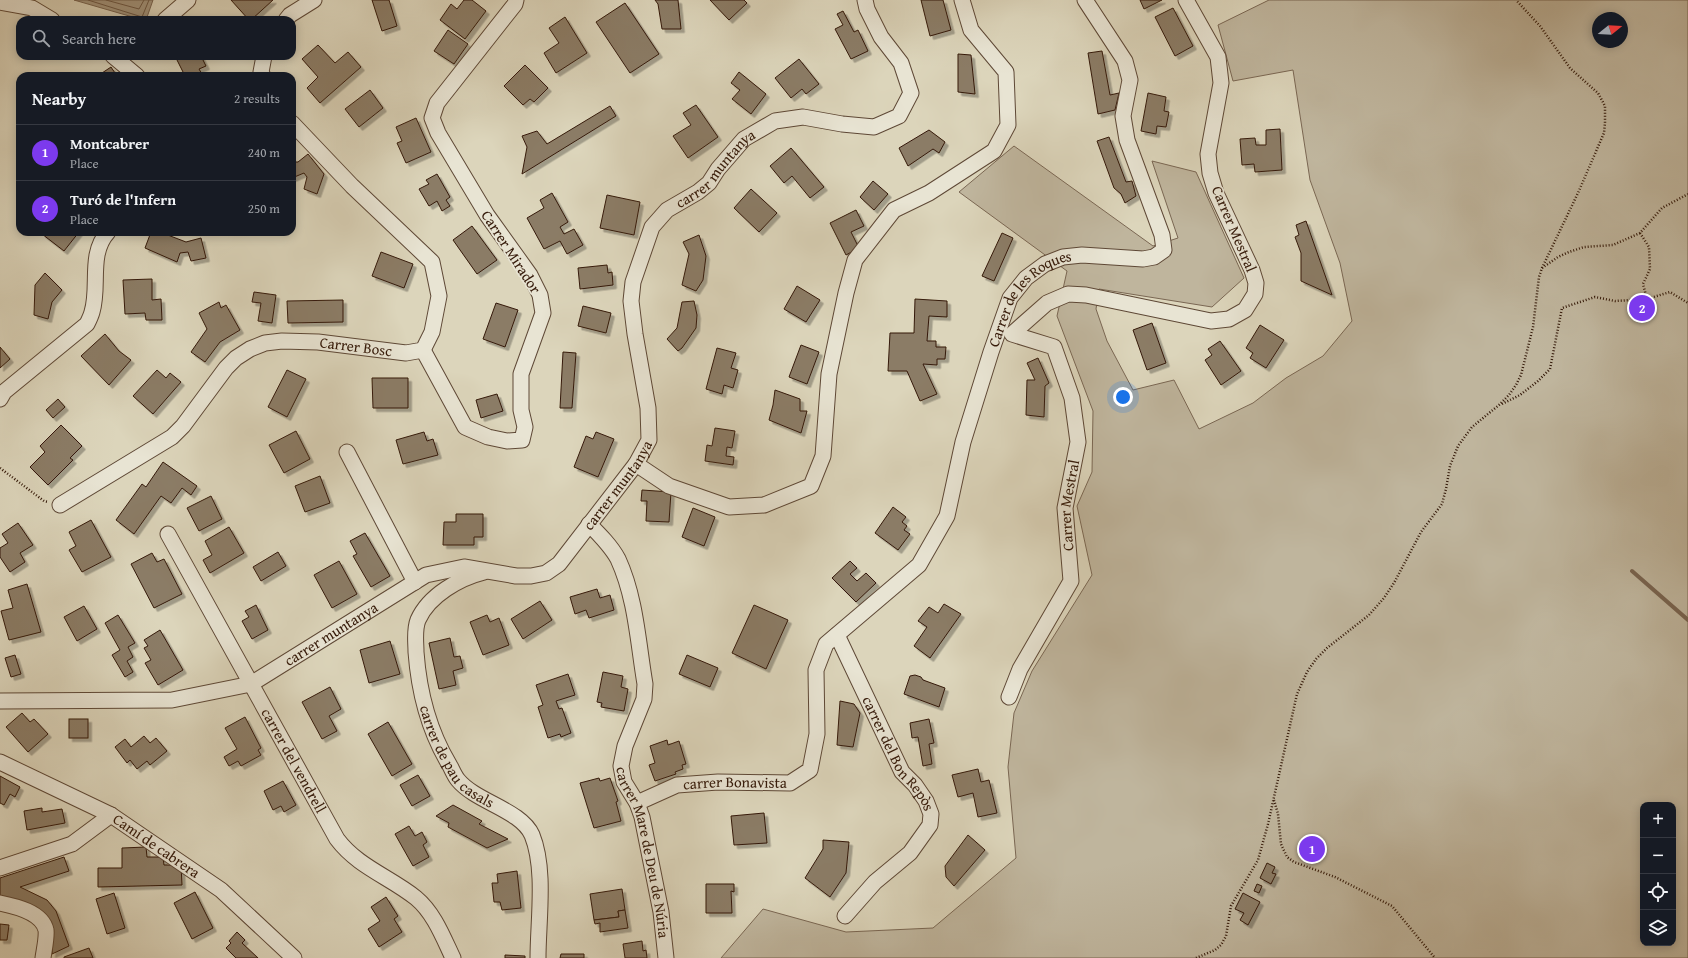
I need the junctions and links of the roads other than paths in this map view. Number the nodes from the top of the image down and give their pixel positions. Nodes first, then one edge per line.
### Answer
1 (188, 0) edge
2 (314, 0) edge
3 (516, 0) edge
4 (865, 0) edge
5 (962, 0) edge
6 (1085, 0) edge
7 (1186, 0) edge
8 (0, 2) edge
9 (45, 16) edge
10 (170, 16) edge
11 (289, 16) edge
12 (118, 60) edge
13 (263, 60) edge
14 (132, 72) edge
15 (261, 72) edge
16 (296, 127) edge
17 (106, 236) edge
18 (1012, 334) junction
19 (423, 350) junction
20 (991, 352) junction
21 (0, 400) edge
22 (346, 452) dead end
23 (636, 464) junction
24 (60, 505) dead end
25 (589, 524) junction
26 (168, 534) dead end
27 (486, 571) junction
28 (415, 582) junction
29 (837, 634) junction
30 (251, 684) junction
31 (1009, 697) dead end
32 (0, 701) edge
33 (0, 762) edge
34 (637, 803) junction
35 (111, 815) junction
36 (0, 868) edge
37 (0, 903) edge
38 (845, 916) dead end
39 (43, 958) edge
40 (294, 958) edge
41 (453, 958) edge
42 (538, 958) edge
43 (666, 958) edge

1 - 10 street
2 - 11 street
3 - 19 street, Carrer Mirador
4 - 23 street, carrer muntanya
5 - 23 street
6 - 20 street, Carrer de les Roques
7 - 18 street, Carrer Mestral
8 - 9 street
12 - 14 street
13 - 15 street
16 - 19 street
17 - 21 street
18 - 20 street, Carrer Mestral
18 - 31 street, Carrer Mestral
19 - 24 street, Carrer Bosc
20 - 29 street, Carrer de les Roques
22 - 28 street
23 - 25 street, carrer muntanya
25 - 27 street, carrer muntanya
25 - 34 street, carrer Mare de Deu de Núria
26 - 30 street, carrer del vendrell
27 - 28 street, carrer muntanya
27 - 42 street, carrer de pau casals
28 - 30 street, carrer muntanya
29 - 34 street, carrer Bonavista
29 - 38 street, carrer del Bon Repòs
30 - 32 street, carrer muntanya
30 - 41 street, carrer del vendrell
33 - 35 street, Camí de cabrera
34 - 43 street, carrer Mare de Deu de Núria
35 - 36 street
35 - 40 street, Camí de cabrera
37 - 39 street

